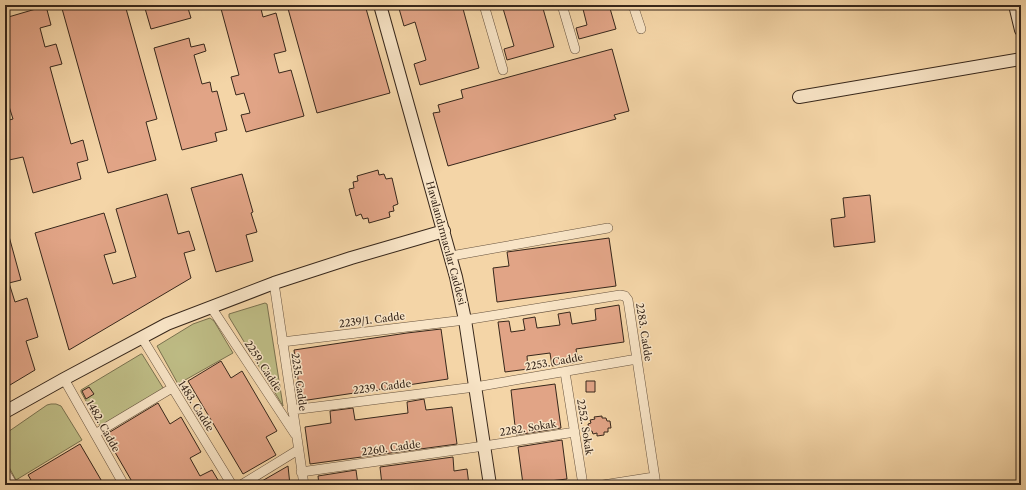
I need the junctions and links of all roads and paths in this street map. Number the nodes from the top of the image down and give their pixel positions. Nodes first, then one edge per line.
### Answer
1 (380, 5) edge
2 (484, 5) edge
3 (562, 5) edge
4 (633, 5) edge
5 (1015, 5) edge
6 (641, 29) dead end
7 (1021, 30) edge
8 (575, 49) dead end
9 (1021, 59) edge
10 (502, 70) dead end
11 (799, 97) dead end
12 (608, 228) dead end
13 (444, 231) junction
14 (451, 256) junction
15 (274, 282) junction
16 (211, 307) junction
17 (465, 320) junction
18 (142, 338) junction
19 (282, 342) junction
20 (637, 360) junction
21 (565, 372) junction
22 (64, 379) junction
23 (475, 387) junction
24 (172, 388) junction
25 (292, 410) junction
26 (5, 412) edge
27 (575, 432) junction
28 (95, 434) junction
29 (296, 436) junction
30 (484, 446) junction
31 (298, 450) junction
32 (5, 472) edge
33 (302, 472) junction
34 (655, 481) edge
35 (13, 485) edge
36 (124, 485) edge
37 (232, 485) edge
38 (241, 485) edge
39 (304, 485) edge
40 (490, 485) edge
41 (583, 485) edge
42 (603, 485) edge

1 - 13 street, Havalandırmacılar Caddesi
2 - 10 street
3 - 8 street
4 - 6 street
5 - 7 street
9 - 11 street
12 - 14 street
13 - 14 street, Havalandırmacılar Caddesi
13 - 15 street
14 - 17 street, Havalandırmacılar Caddesi
15 - 16 street
15 - 19 street, 2235. Cadde
16 - 18 street
16 - 29 street, 2259. Cadde
17 - 19 street, 2239/1. Cadde
17 - 20 street, 2283. Cadde
17 - 23 street, Havalandırmacılar Caddesi
18 - 22 street
18 - 24 street, 1483. Cadde
19 - 25 street, 2235. Cadde
20 - 21 street, 2253. Cadde
20 - 34 street, 2283. Cadde
21 - 23 street, 2253. Cadde
21 - 27 street, 2252. Sokak
22 - 26 street
22 - 28 street, 1482. Cadde
23 - 25 street, 2239. Cadde
23 - 30 street, Havalandırmacılar Caddesi
24 - 28 street
24 - 37 street, 1483. Cadde
25 - 29 street, 2235. Cadde
27 - 30 street, 2282. Sokak
27 - 41 street, 2252. Sokak
28 - 36 street, 1482. Cadde
29 - 31 street, 2235. Cadde
30 - 33 street, 2260. Cadde
30 - 40 street, Havalandırmacılar Caddesi
31 - 33 street, 2235. Cadde
31 - 38 street
32 - 35 street
33 - 39 street, 2235. Cadde
34 - 42 street

